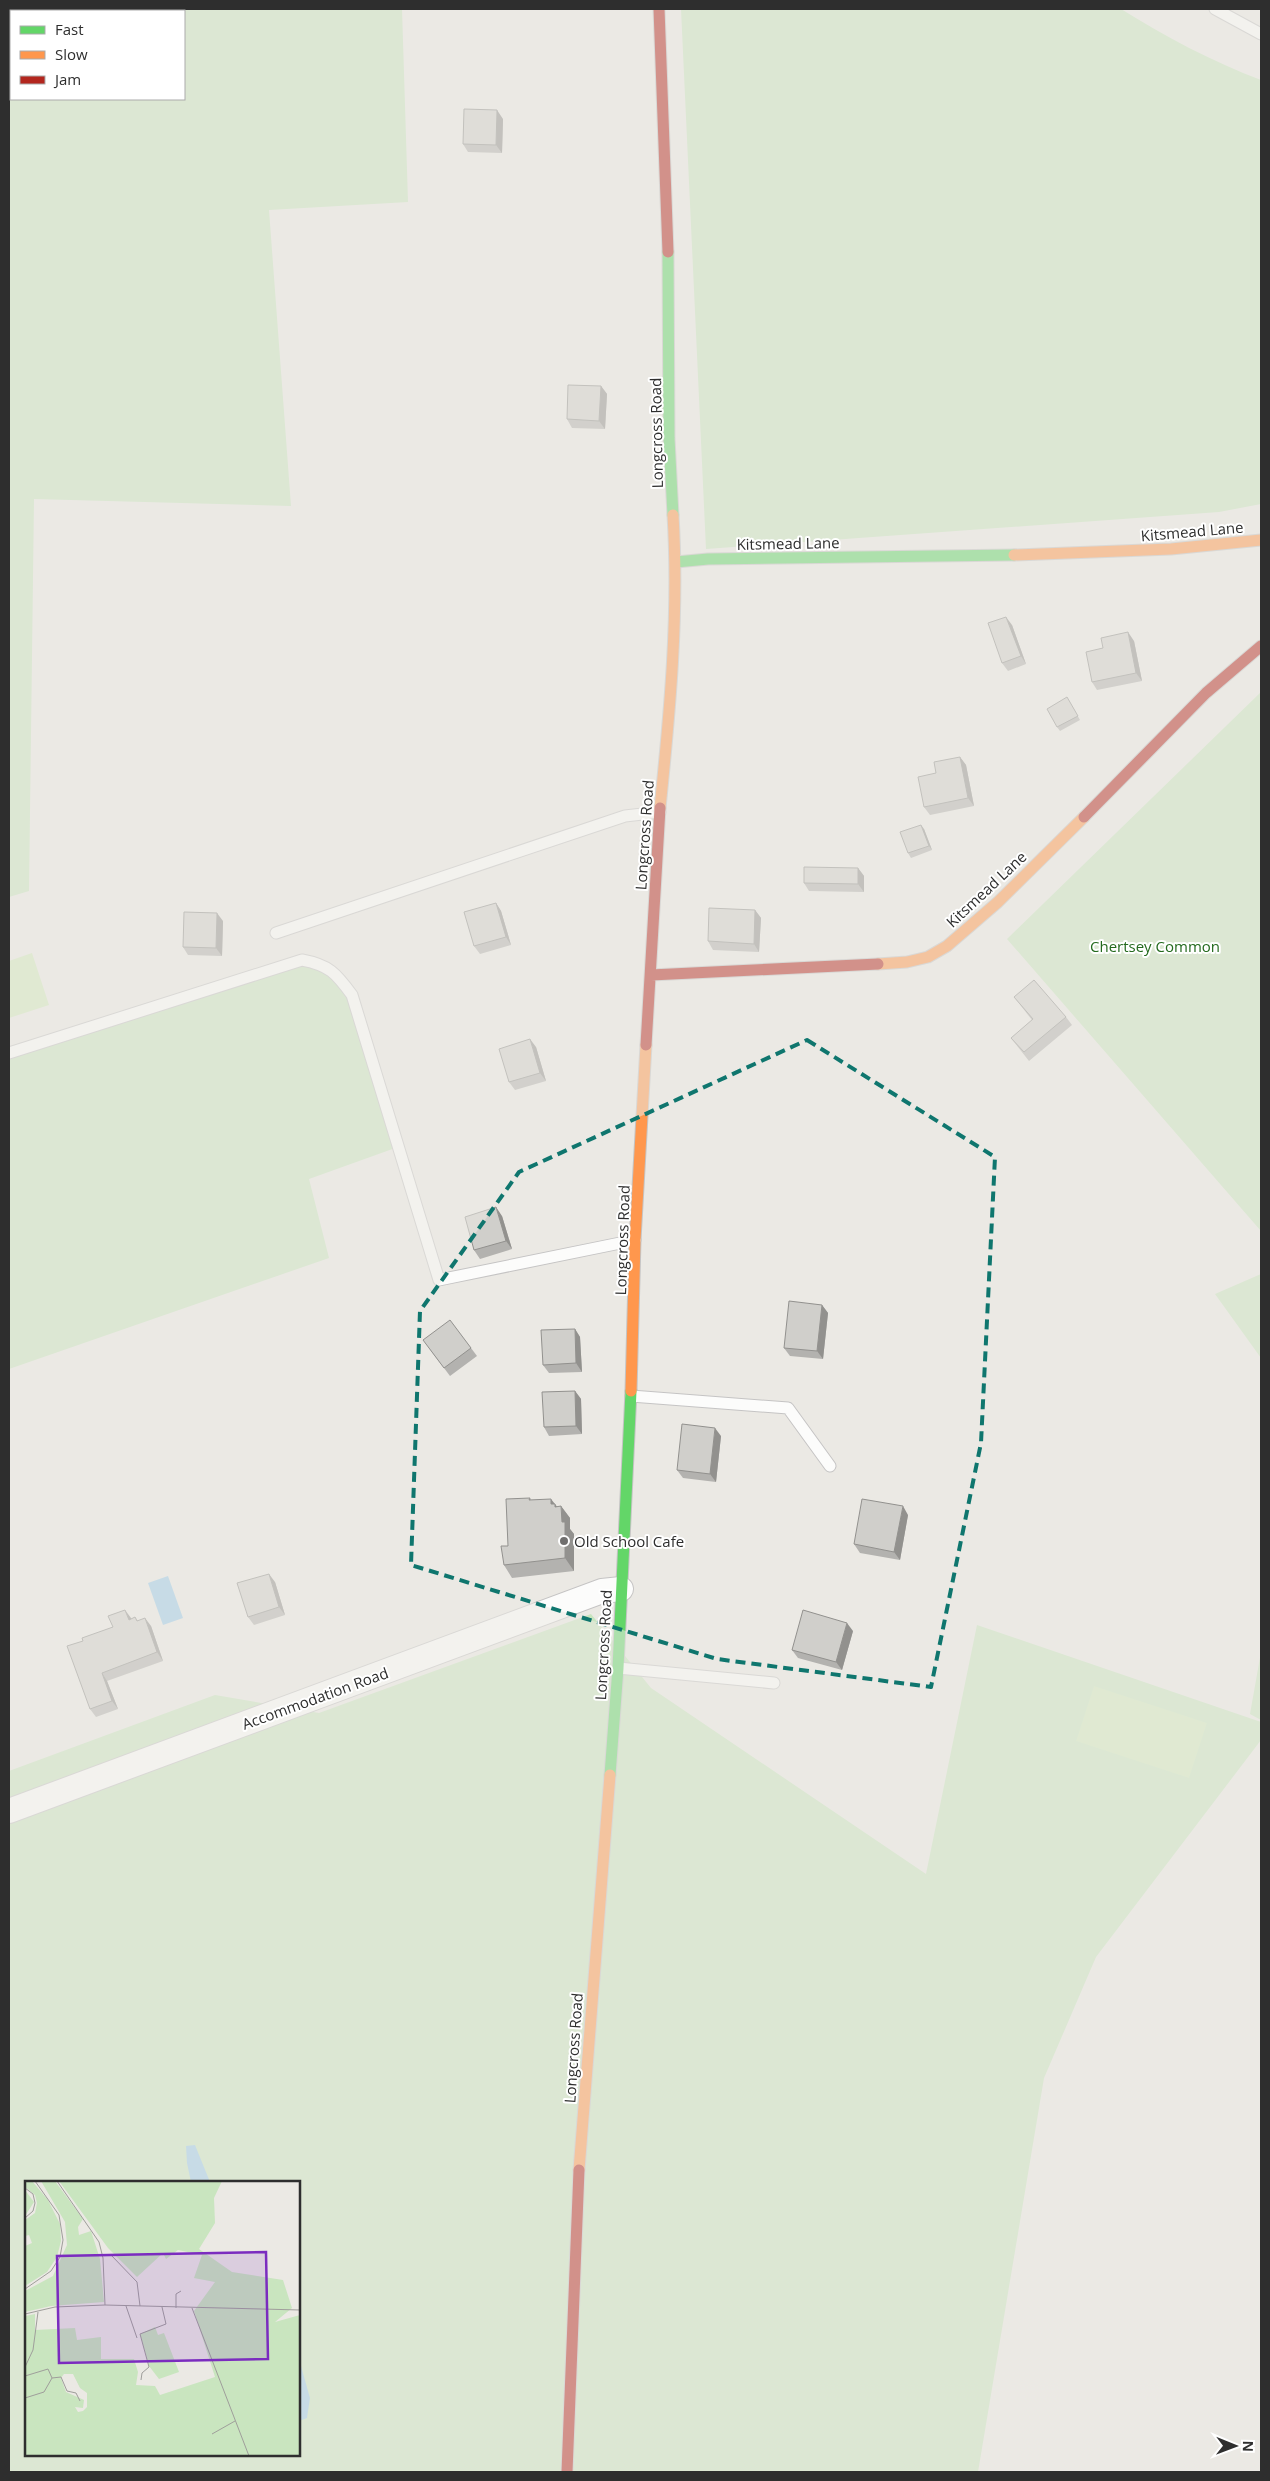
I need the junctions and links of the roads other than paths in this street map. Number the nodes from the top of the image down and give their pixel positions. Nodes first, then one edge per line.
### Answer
1 (659, 9) edge
2 (1215, 9) edge
3 (1261, 34) edge
4 (1261, 540) edge
5 (676, 562) junction
6 (1261, 646) edge
7 (660, 812) junction
8 (276, 934) dead end
9 (651, 975) junction
10 (9, 1053) edge
11 (635, 1240) junction
12 (631, 1396) junction
13 (830, 1466) dead end
14 (621, 1589) junction
15 (618, 1668) junction
16 (774, 1683) dead end
17 (9, 1811) edge
18 (567, 2472) edge

1 - 5 main road, Longcross Road
2 - 3 lane
4 - 5 main road, Kitsmead Lane
5 - 7 main road, Longcross Road
6 - 9 main road, Kitsmead Lane
7 - 8 lane
7 - 9 main road, Longcross Road
9 - 11 main road, Longcross Road
10 - 11 lane
11 - 12 main road, Longcross Road
12 - 13 lane
12 - 14 main road, Longcross Road
14 - 15 main road, Longcross Road
14 - 17 street, Accommodation Road
15 - 16 lane
15 - 18 main road, Longcross Road

